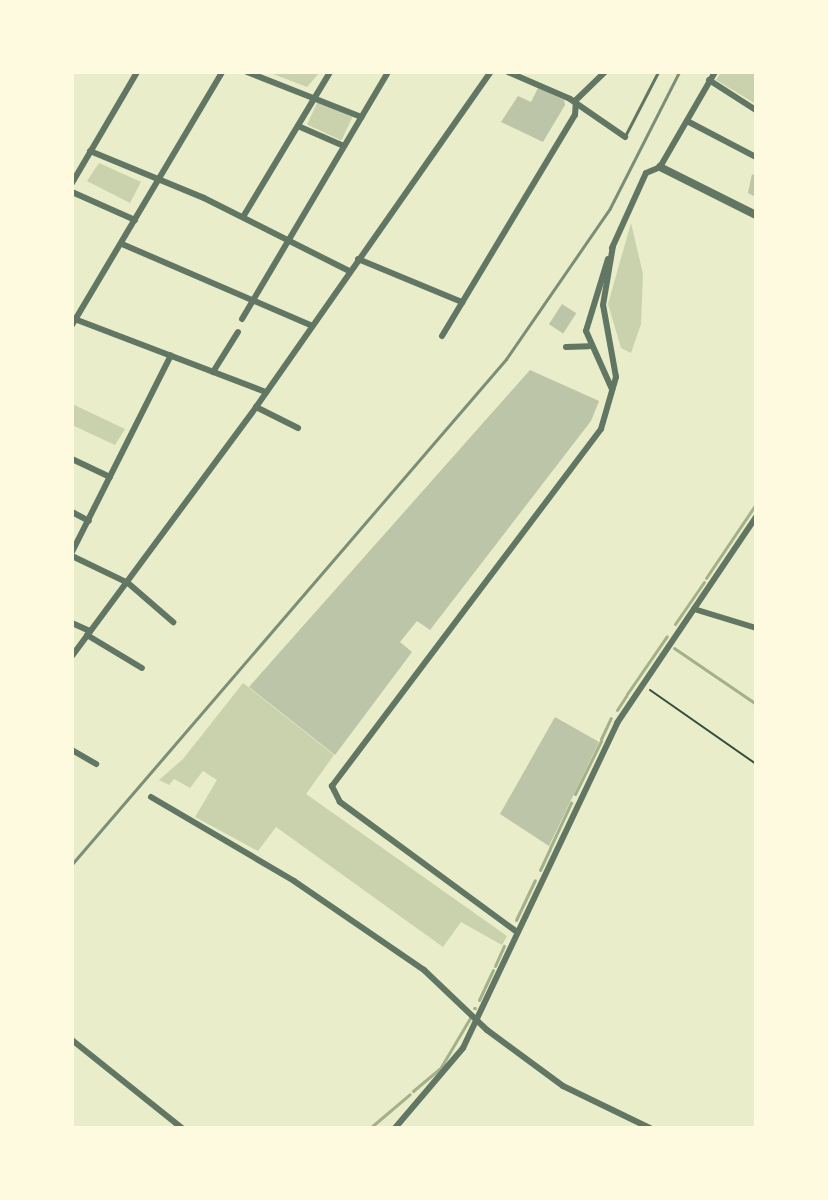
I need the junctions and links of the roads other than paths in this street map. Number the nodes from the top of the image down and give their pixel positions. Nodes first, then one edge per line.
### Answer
1 (137, 72) edge
2 (222, 72) edge
3 (247, 72) edge
4 (330, 72) edge
5 (388, 72) edge
6 (491, 72) edge
7 (508, 72) edge
8 (605, 72) edge
9 (658, 72) edge
10 (715, 72) edge
11 (709, 80) junction
12 (315, 97) junction
13 (577, 104) junction
14 (756, 110) edge
15 (361, 117) junction
16 (687, 121) junction
17 (298, 126) junction
18 (625, 137) joint
19 (344, 146) junction
20 (90, 151) junction
21 (756, 157) edge
22 (660, 167) junction
23 (160, 179) junction
24 (72, 183) edge
25 (72, 192) edge
26 (756, 215) edge
27 (243, 217) junction
28 (135, 220) junction
29 (287, 240) junction
30 (122, 244) junction
31 (613, 246) junction
32 (358, 259) junction
33 (349, 271) junction
34 (253, 301) junction
35 (462, 302) junction
36 (242, 319) dead end
37 (588, 320) junction
38 (605, 320) junction
39 (73, 321) edge
40 (310, 325) junction
41 (238, 332) dead end
42 (442, 336) dead end
43 (566, 347) dead end
44 (590, 349) junction
45 (613, 350) junction
46 (171, 355) junction
47 (213, 372) junction
48 (612, 384) junction
49 (266, 392) junction
50 (256, 407) junction
51 (298, 428) dead end
52 (72, 459) edge
53 (110, 477) junction
54 (72, 512) edge
55 (756, 517) edge
56 (89, 521) junction
57 (72, 554) edge
58 (128, 583) junction
59 (694, 609) junction
60 (173, 622) dead end
61 (72, 623) edge
62 (756, 628) edge
63 (89, 633) junction
64 (72, 656) edge
65 (142, 668) dead end
66 (72, 750) edge
67 (96, 764) dead end
68 (151, 797) dead end
69 (517, 932) junction
70 (479, 1019) junction
71 (72, 1040) edge
72 (182, 1128) edge
73 (395, 1128) edge
74 (650, 1128) edge

1 - 20 street
2 - 23 street
3 - 12 street
4 - 12 street
5 - 15 street
6 - 32 street
7 - 13 street
8 - 13 street
9 - 18 lane
10 - 11 street
11 - 14 street
11 - 16 street
12 - 15 street
12 - 17 street
13 - 18 street
13 - 35 street
15 - 19 street
16 - 21 street
16 - 22 street
17 - 19 street
17 - 27 street
19 - 29 street
20 - 23 street
20 - 24 street
22 - 26 street
22 - 31 street
23 - 27 street
23 - 28 street
25 - 28 street
27 - 29 street
28 - 30 street
29 - 33 street
29 - 34 street
30 - 34 street
30 - 39 street
31 - 37 street
31 - 38 street
32 - 33 street
32 - 35 street
33 - 40 street
34 - 36 street
34 - 40 street
35 - 42 street
37 - 38 street
37 - 44 street
38 - 45 street
39 - 46 street
40 - 49 street
41 - 47 street
43 - 44 street
44 - 45 street
44 - 48 street
45 - 48 street
46 - 47 street
46 - 53 street
47 - 49 street
48 - 69 street
49 - 50 street
50 - 51 street
50 - 58 street
52 - 53 street
53 - 56 street
54 - 56 street
55 - 59 street
56 - 57 street
57 - 58 street
58 - 60 street
58 - 63 street
59 - 62 street
59 - 69 street
61 - 63 street
63 - 64 street
63 - 65 street
66 - 67 street
68 - 70 street
69 - 70 street
70 - 73 street
70 - 74 street
71 - 72 street

